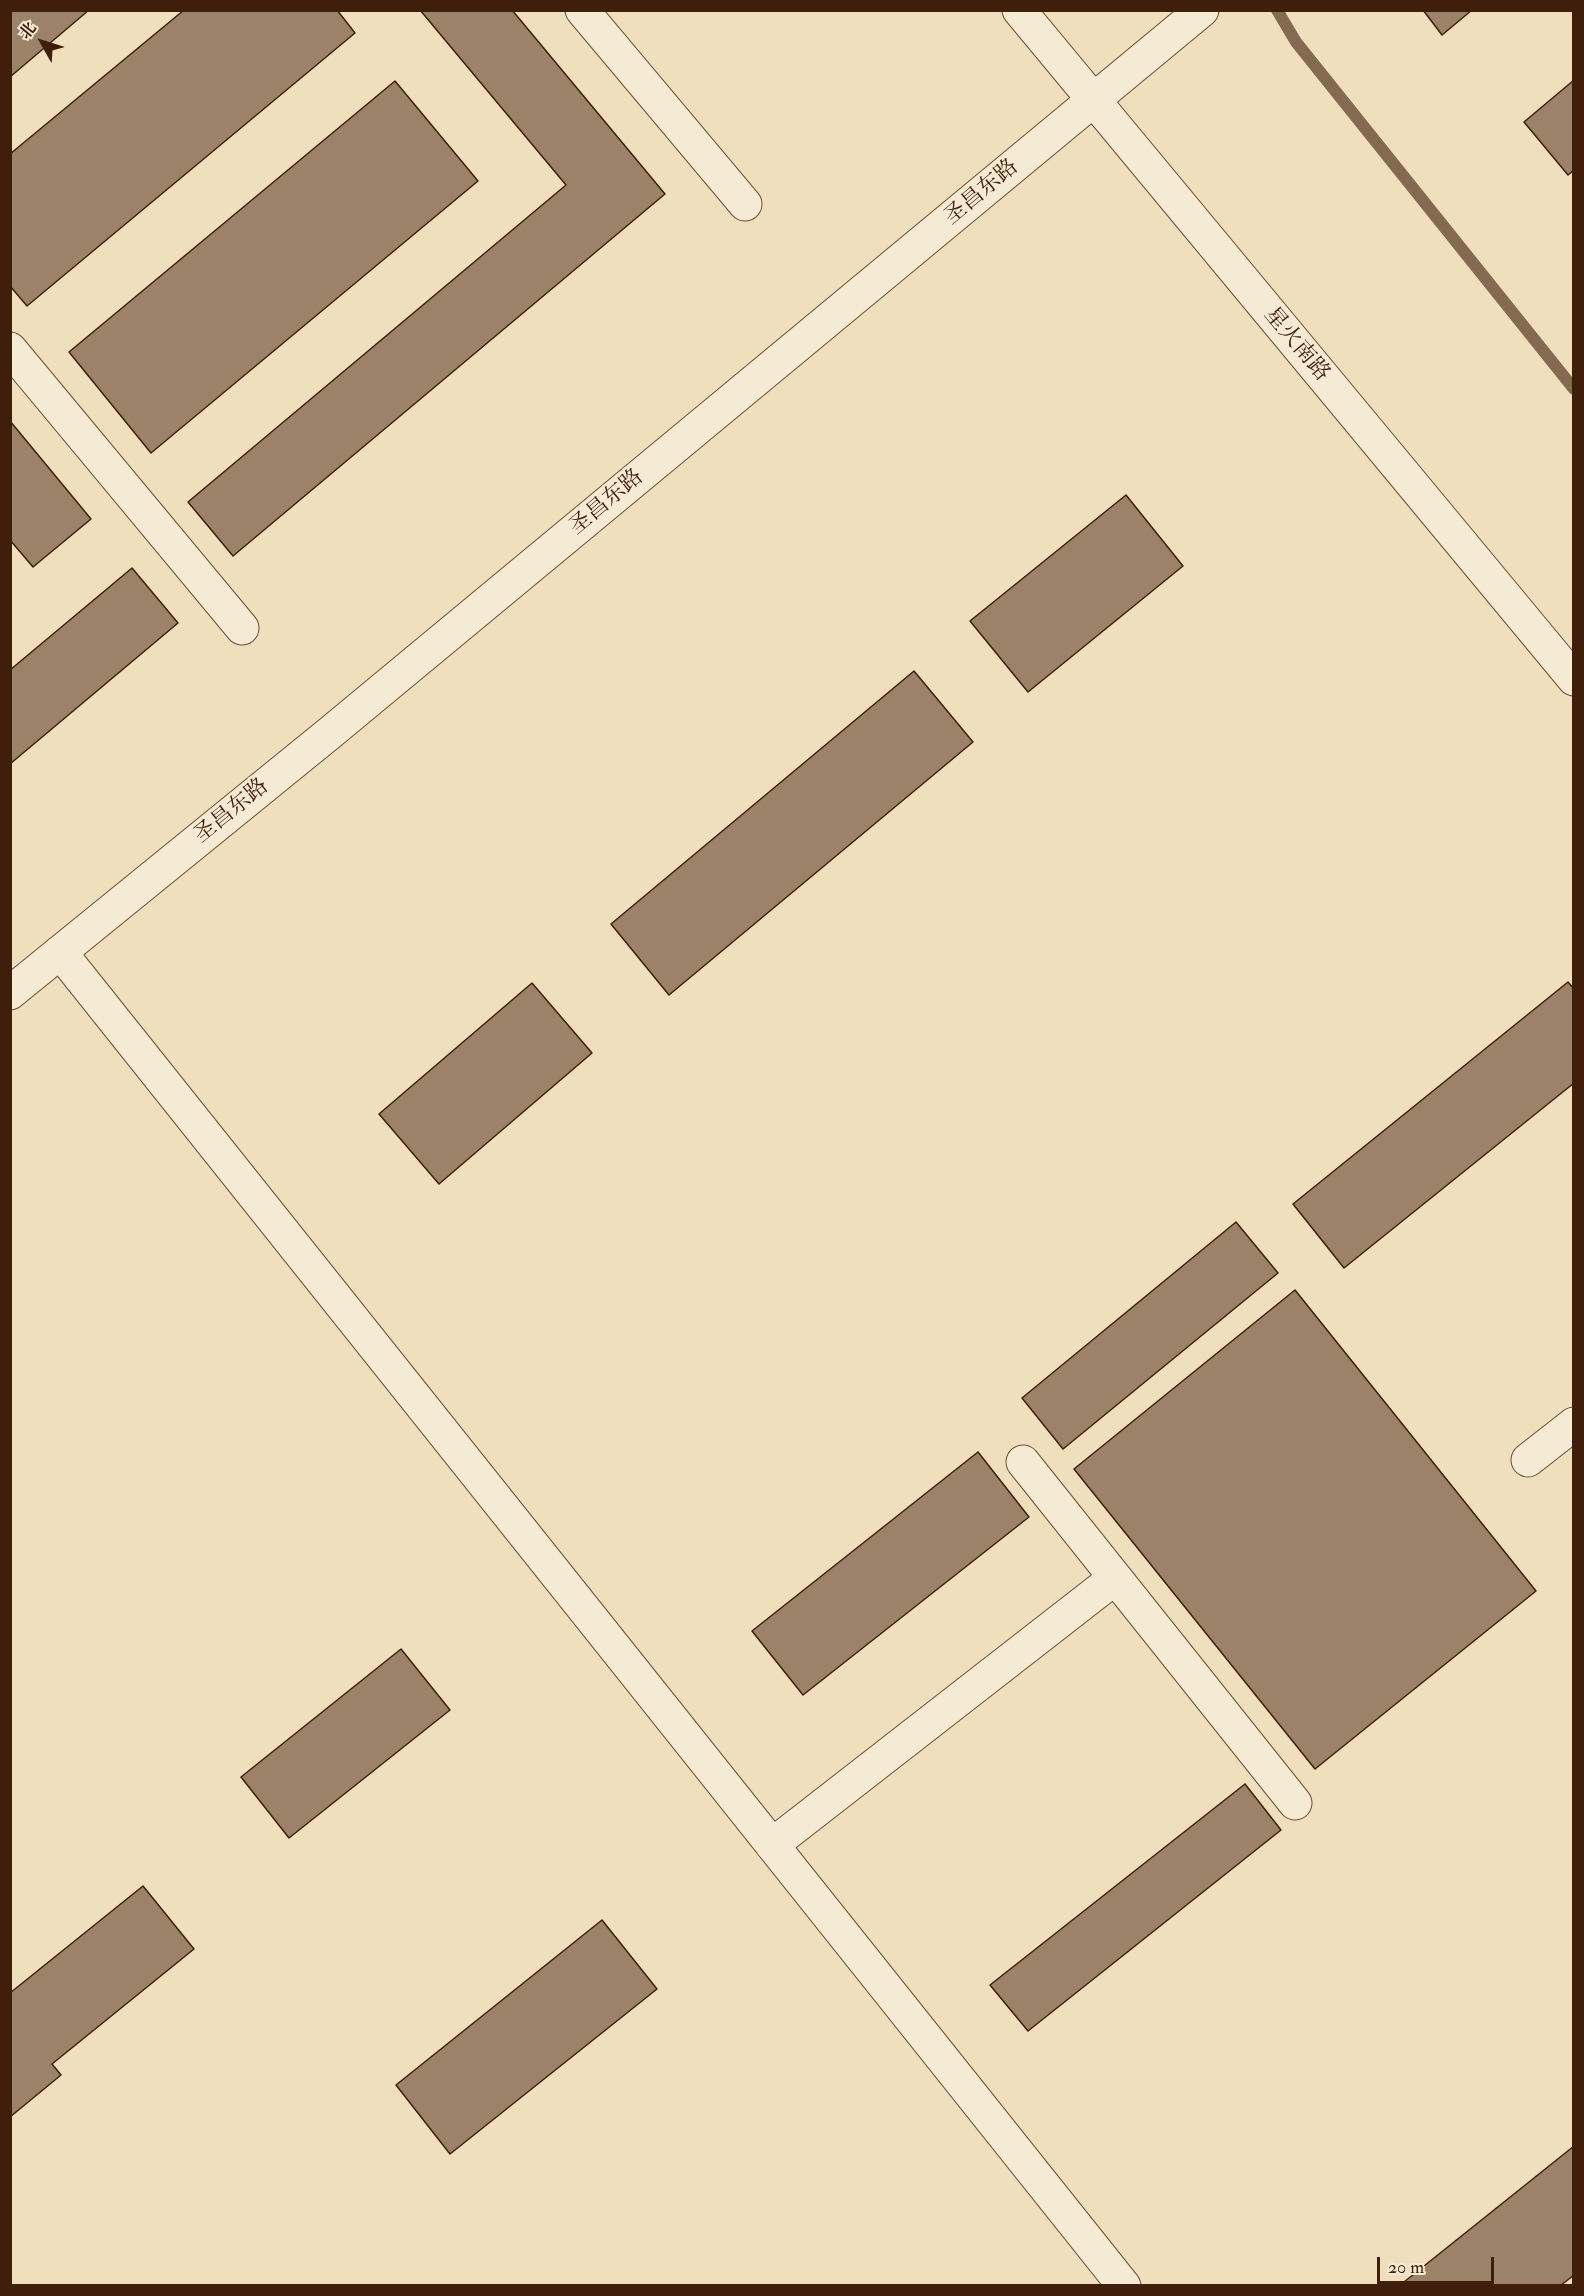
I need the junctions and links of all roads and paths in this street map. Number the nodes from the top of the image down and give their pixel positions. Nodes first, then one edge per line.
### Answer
1 (582, 10) edge
2 (1019, 10) edge
3 (1202, 10) edge
4 (1094, 101) junction
5 (745, 204) dead end
6 (10, 349) edge
7 (242, 628) dead end
8 (1574, 679) edge
9 (60, 952) junction
10 (10, 993) edge
11 (1574, 1424) edge
12 (1528, 1460) dead end
13 (1023, 1462) dead end
14 (1115, 1578) junction
15 (1295, 1803) dead end
16 (772, 1845) junction
17 (1124, 2286) edge

1 - 5 street
2 - 4 street, 星火南路
3 - 4 street, 圣昌东路
4 - 8 street, 星火南路
4 - 9 street, 圣昌东路
6 - 7 street
9 - 10 street, 圣昌东路
9 - 16 street
11 - 12 street
13 - 14 street
14 - 15 street
14 - 16 street
16 - 17 street

